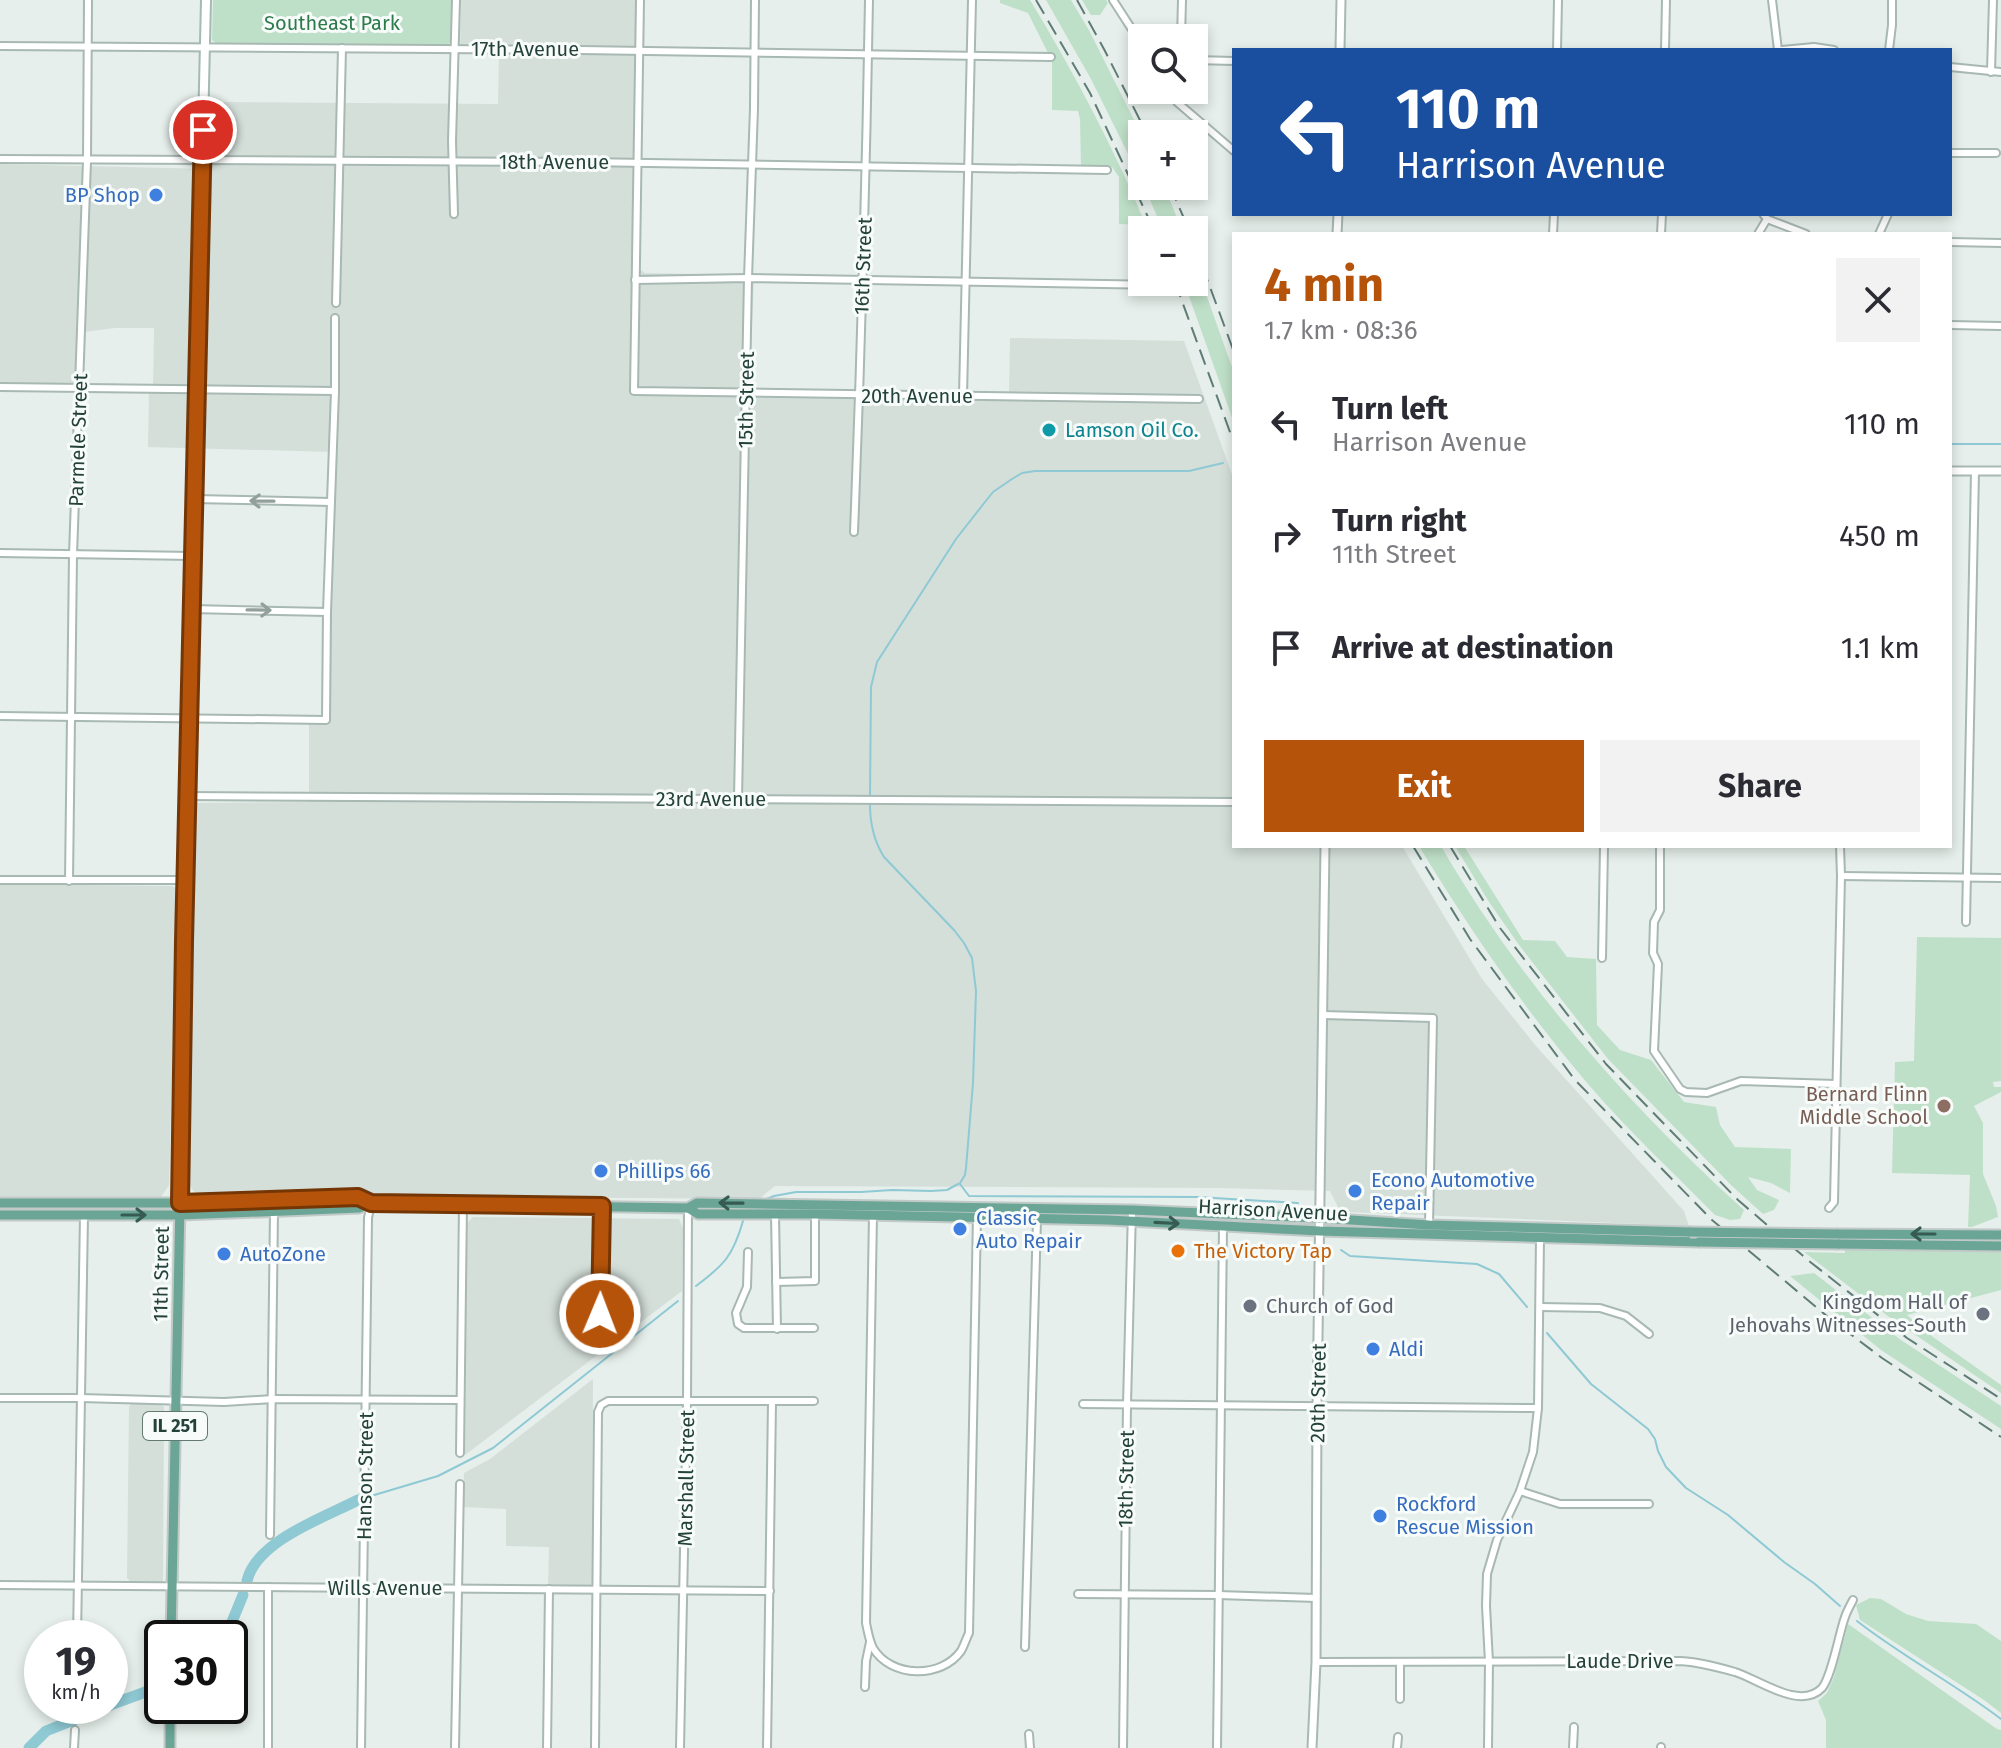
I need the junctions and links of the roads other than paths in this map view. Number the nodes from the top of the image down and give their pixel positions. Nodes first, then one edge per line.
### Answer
1 (88, 0) edge
2 (206, 0) edge
3 (456, 0) edge
4 (640, 0) edge
5 (755, 0) edge
6 (869, 0) edge
7 (972, 0) edge
8 (1113, 0) edge
9 (1182, 0) edge
10 (1341, 0) edge
11 (1558, 0) edge
12 (1666, 0) edge
13 (1772, 0) edge
14 (1892, 0) edge
15 (1993, 0) edge
16 (1128, 24) edge
17 (1181, 24) edge
18 (0, 46) edge
19 (88, 47) junction
20 (205, 47) junction
21 (342, 48) junction
22 (1340, 48) edge
23 (1557, 48) edge
24 (1665, 48) edge
25 (1780, 48) edge
26 (1889, 48) edge
27 (455, 49) junction
28 (639, 51) junction
29 (754, 52) junction
30 (868, 55) junction
31 (970, 55) junction
32 (1051, 57) dead end
33 (1208, 60) edge
34 (1232, 61) edge
35 (1952, 67) edge
36 (1991, 72) junction
37 (2001, 72) edge
38 (1179, 104) edge
39 (1232, 149) edge
40 (1952, 153) edge
41 (1996, 153) dead end
42 (0, 159) edge
43 (202, 159) junction
44 (339, 160) junction
45 (87, 161) junction
46 (452, 162) junction
47 (637, 163) junction
48 (752, 165) junction
49 (865, 167) junction
50 (968, 168) junction
51 (1107, 170) dead end
52 (454, 214) dead end
53 (1765, 216) edge
54 (1801, 232) edge
55 (1952, 242) edge
56 (2001, 243) edge
57 (748, 278) junction
58 (635, 280) junction
59 (862, 281) junction
60 (965, 282) junction
61 (1128, 284) edge
62 (336, 303) dead end
63 (335, 318) dead end
64 (1952, 325) edge
65 (2000, 326) edge
66 (0, 387) edge
67 (80, 388) junction
68 (196, 388) junction
69 (335, 391) junction
70 (746, 394) junction
71 (860, 396) junction
72 (963, 396) junction
73 (1199, 399) dead end
74 (1952, 471) edge
75 (1975, 471) junction
76 (2001, 471) edge
77 (193, 499) junction
78 (331, 502) junction
79 (854, 532) dead end
80 (0, 553) edge
81 (73, 555) junction
82 (193, 556) junction
83 (191, 609) junction
84 (327, 612) junction
85 (0, 716) edge
86 (71, 717) junction
87 (189, 718) junction
88 (187, 796) junction
89 (738, 799) junction
90 (1232, 802) edge
91 (1325, 848) edge
92 (1604, 848) edge
93 (1660, 848) edge
94 (1840, 848) edge
95 (1841, 876) junction
96 (1967, 877) junction
97 (2001, 878) edge
98 (0, 880) edge
99 (185, 880) junction
100 (69, 881) junction
101 (1966, 922) dead end
102 (1602, 958) dead end
103 (1323, 1015) junction
104 (1836, 1084) junction
105 (274, 1200) junction
106 (0, 1203) edge
107 (180, 1203) junction
108 (371, 1203) junction
109 (463, 1204) junction
110 (602, 1206) junction
111 (688, 1208) junction
112 (1829, 1208) dead end
113 (1132, 1210) junction
114 (274, 1211) junction
115 (977, 1212) junction
116 (775, 1214) junction
117 (815, 1214) junction
118 (0, 1215) edge
119 (84, 1215) junction
120 (181, 1215) junction
121 (873, 1215) junction
122 (1320, 1218) junction
123 (1037, 1219) junction
124 (1132, 1222) junction
125 (1429, 1225) junction
126 (1223, 1226) junction
127 (1320, 1231) junction
128 (2001, 1235) edge
129 (1540, 1238) junction
130 (1837, 1239) junction
131 (2001, 1246) edge
132 (748, 1252) dead end
133 (776, 1282) junction
134 (1540, 1307) junction
135 (600, 1314) dead end
136 (814, 1328) dead end
137 (777, 1329) junction
138 (1649, 1334) dead end
139 (0, 1398) edge
140 (81, 1398) junction
141 (273, 1399) junction
142 (366, 1399) junction
143 (460, 1400) junction
144 (176, 1401) junction
145 (814, 1401) dead end
146 (687, 1402) junction
147 (772, 1402) junction
148 (1083, 1404) dead end
149 (1127, 1404) junction
150 (1221, 1405) junction
151 (1317, 1407) junction
152 (1538, 1408) junction
153 (460, 1453) dead end
154 (460, 1484) dead end
155 (1520, 1491) junction
156 (1649, 1504) dead end
157 (270, 1535) dead end
158 (0, 1585) edge
159 (78, 1585) junction
160 (172, 1586) junction
161 (268, 1587) junction
162 (363, 1588) junction
163 (459, 1588) junction
164 (549, 1589) junction
165 (597, 1589) junction
166 (683, 1590) junction
167 (770, 1591) junction
168 (1078, 1594) dead end
169 (1125, 1595) junction
170 (1218, 1595) junction
171 (1316, 1598) junction
172 (1853, 1600) dead end
173 (77, 1620) edge
174 (171, 1620) edge
175 (870, 1642) junction
176 (1025, 1647) dead end
177 (1316, 1662) junction
178 (1400, 1662) junction
179 (1489, 1662) junction
180 (865, 1687) dead end
181 (1400, 1699) dead end
182 (170, 1724) edge
183 (1574, 1727) dead end
184 (75, 1730) dead end
185 (1029, 1734) dead end
186 (1398, 1737) dead end
187 (74, 1748) edge
188 (170, 1748) edge
189 (268, 1748) edge
190 (361, 1748) edge
191 (455, 1748) edge
192 (547, 1748) edge
193 (595, 1748) edge
194 (680, 1748) edge
195 (767, 1748) edge
196 (1030, 1748) edge
197 (1123, 1748) edge
198 (1217, 1748) edge
199 (1312, 1748) edge
200 (1397, 1748) edge
201 (1488, 1748) edge
202 (1573, 1748) edge

1 - 19 street, Parmele Street
2 - 20 main road, 11th Street
3 - 27 street
4 - 28 street
5 - 29 street, 15th Street
6 - 30 street, 16th Street
7 - 31 street
8 - 16 street
9 - 17 street
10 - 22 street
11 - 23 street
12 - 24 street
13 - 25 street
14 - 26 street
15 - 36 street
18 - 19 street, 17th Avenue
19 - 20 street, 17th Avenue
19 - 45 street, Parmele Street
20 - 21 street, 17th Avenue
20 - 43 main road, 11th Street
21 - 27 street, 17th Avenue
21 - 44 street
27 - 28 street, 17th Avenue
27 - 46 street
28 - 29 street, 17th Avenue
28 - 47 street
29 - 30 street, 17th Avenue
29 - 48 street, 15th Street
30 - 31 street, 17th Avenue
30 - 49 street, 16th Street
31 - 32 street, 17th Avenue
31 - 50 street
33 - 34 street
35 - 36 street
36 - 37 street
38 - 39 street
40 - 41 street
42 - 45 street, 18th Avenue
43 - 44 street, 18th Avenue
43 - 45 street, 18th Avenue
43 - 68 main road, 11th Street
44 - 46 street, 18th Avenue
44 - 62 street
45 - 67 street, Parmele Street
46 - 47 street, 18th Avenue
46 - 52 street
47 - 48 street, 18th Avenue
47 - 58 street
48 - 49 street, 18th Avenue
48 - 57 street, 15th Street
49 - 50 street, 18th Avenue
49 - 59 street, 16th Street
50 - 51 street, 18th Avenue
50 - 60 street
53 - 54 street
55 - 56 street
57 - 58 street
57 - 59 street
57 - 70 street, 15th Street
58 - 70 street, 20th Avenue
59 - 60 street
59 - 71 street, 16th Street
60 - 61 street
60 - 72 street
63 - 69 street
64 - 65 street
66 - 67 street
67 - 68 street
67 - 81 street, Parmele Street
68 - 69 street
68 - 77 main road, 11th Street
69 - 78 street
70 - 71 street, 20th Avenue
70 - 89 street, 15th Street
71 - 72 street, 20th Avenue
71 - 79 street, 16th Street
72 - 73 street, 20th Avenue
74 - 75 street
75 - 76 street
75 - 96 street
78 -> 77 street
77 - 82 main road, 11th Street
78 - 84 street
80 - 81 street
81 - 82 street
81 - 86 street, Parmele Street
82 - 83 main road, 11th Street
83 -> 84 street
83 - 87 main road, 11th Street
84 - 87 street
85 - 86 street
86 - 87 street
86 - 100 street, Parmele Street
87 - 88 main road, 11th Street
88 - 89 street, 23rd Avenue
88 - 99 main road, 11th Street
89 - 90 street, 23rd Avenue
91 - 103 street, 20th Street
92 - 102 street
93 - 104 street
94 - 95 street
95 - 96 street
95 - 104 street
96 - 97 street
96 - 101 street
98 - 100 street
99 - 100 street
99 - 107 main road, 11th Street
103 - 122 street, 20th Street
103 - 125 street
104 - 112 street
105 - 107 main road, Harrison Avenue
105 - 108 main road, Harrison Avenue
105 - 114 street
106 - 107 main road, Harrison Avenue
107 - 120 main road, 11th Street / IL 251
108 - 109 main road, Harrison Avenue
108 - 114 main road, Harrison Avenue
108 - 142 street, Hanson Street
109 - 110 main road, Harrison Avenue
109 - 143 street
110 - 111 main road, Harrison Avenue
110 - 135 street
115 -> 111 main road, Harrison Avenue
111 - 116 main road, Harrison Avenue
111 - 146 street, Marshall Street
113 - 115 main road, Harrison Avenue
113 - 122 main road, Harrison Avenue
113 - 124 street, 18th Street
114 - 120 main road, Harrison Avenue
114 - 141 street
115 - 121 main road, Harrison Avenue
115 - 123 main road, Harrison Avenue
115 - 175 street
116 - 117 main road, Harrison Avenue
116 - 133 street
117 - 121 main road, Harrison Avenue
117 - 133 street
118 - 119 main road, Harrison Avenue
119 -> 120 main road, Harrison Avenue
119 - 140 street
120 - 144 main road, 11th Street / IL 251
121 - 175 street
122 - 125 main road, Harrison Avenue
122 - 127 street, 20th Street
123 - 124 main road, Harrison Avenue
123 - 176 street
124 -> 126 main road, Harrison Avenue
124 - 149 street, 18th Street
125 - 130 main road, Harrison Avenue, bridge
126 - 127 main road, Harrison Avenue
126 - 150 street
127 - 129 main road, Harrison Avenue
127 - 151 street, 20th Street
128 -> 130 main road, Harrison Avenue
129 - 130 main road, Harrison Avenue, bridge
129 - 134 street
130 - 131 main road, Harrison Avenue
132 - 137 street
133 - 137 street
134 - 138 street
134 - 152 street
136 - 137 street
139 - 140 street
140 - 144 street
140 - 159 street
141 - 142 street
141 - 144 street
141 - 157 street
142 - 143 street
142 - 162 street, Hanson Street
143 - 153 street
144 - 160 main road, 11th Street / IL 251
145 - 147 street
146 - 147 street
146 - 165 street
146 - 166 street, Marshall Street
147 - 167 street
148 - 149 street
149 - 150 street
149 - 169 street, 18th Street
150 - 151 street
150 - 170 street
151 - 152 street
151 - 171 street, 20th Street
152 - 155 street
154 - 163 street
155 - 156 street
155 - 179 street
158 - 159 street, Wills Avenue
159 - 160 street, Wills Avenue
159 - 173 street
160 - 161 street, Wills Avenue
160 - 174 main road, 11th Street / IL 251
161 - 162 street, Wills Avenue
161 - 189 street
162 - 163 street, Wills Avenue
162 - 190 street, Hanson Street
163 - 164 street, Wills Avenue
163 - 191 street
164 - 165 street, Wills Avenue
164 - 192 street
165 - 166 street, Wills Avenue
165 - 193 street
166 - 167 street, Wills Avenue
166 - 194 street, Marshall Street
167 - 195 street
168 - 169 street
169 - 170 street
169 - 197 street, 18th Street
170 - 171 street
170 - 198 street
171 - 177 street, 20th Street
172 - 179 street, Laude Drive
175 - 180 street
177 - 178 street, Laude Drive
177 - 199 street, 20th Street
178 - 179 street, Laude Drive
178 - 181 street
179 - 201 street
182 - 188 main road
183 - 202 street
184 - 187 street
185 - 196 street
186 - 200 street

